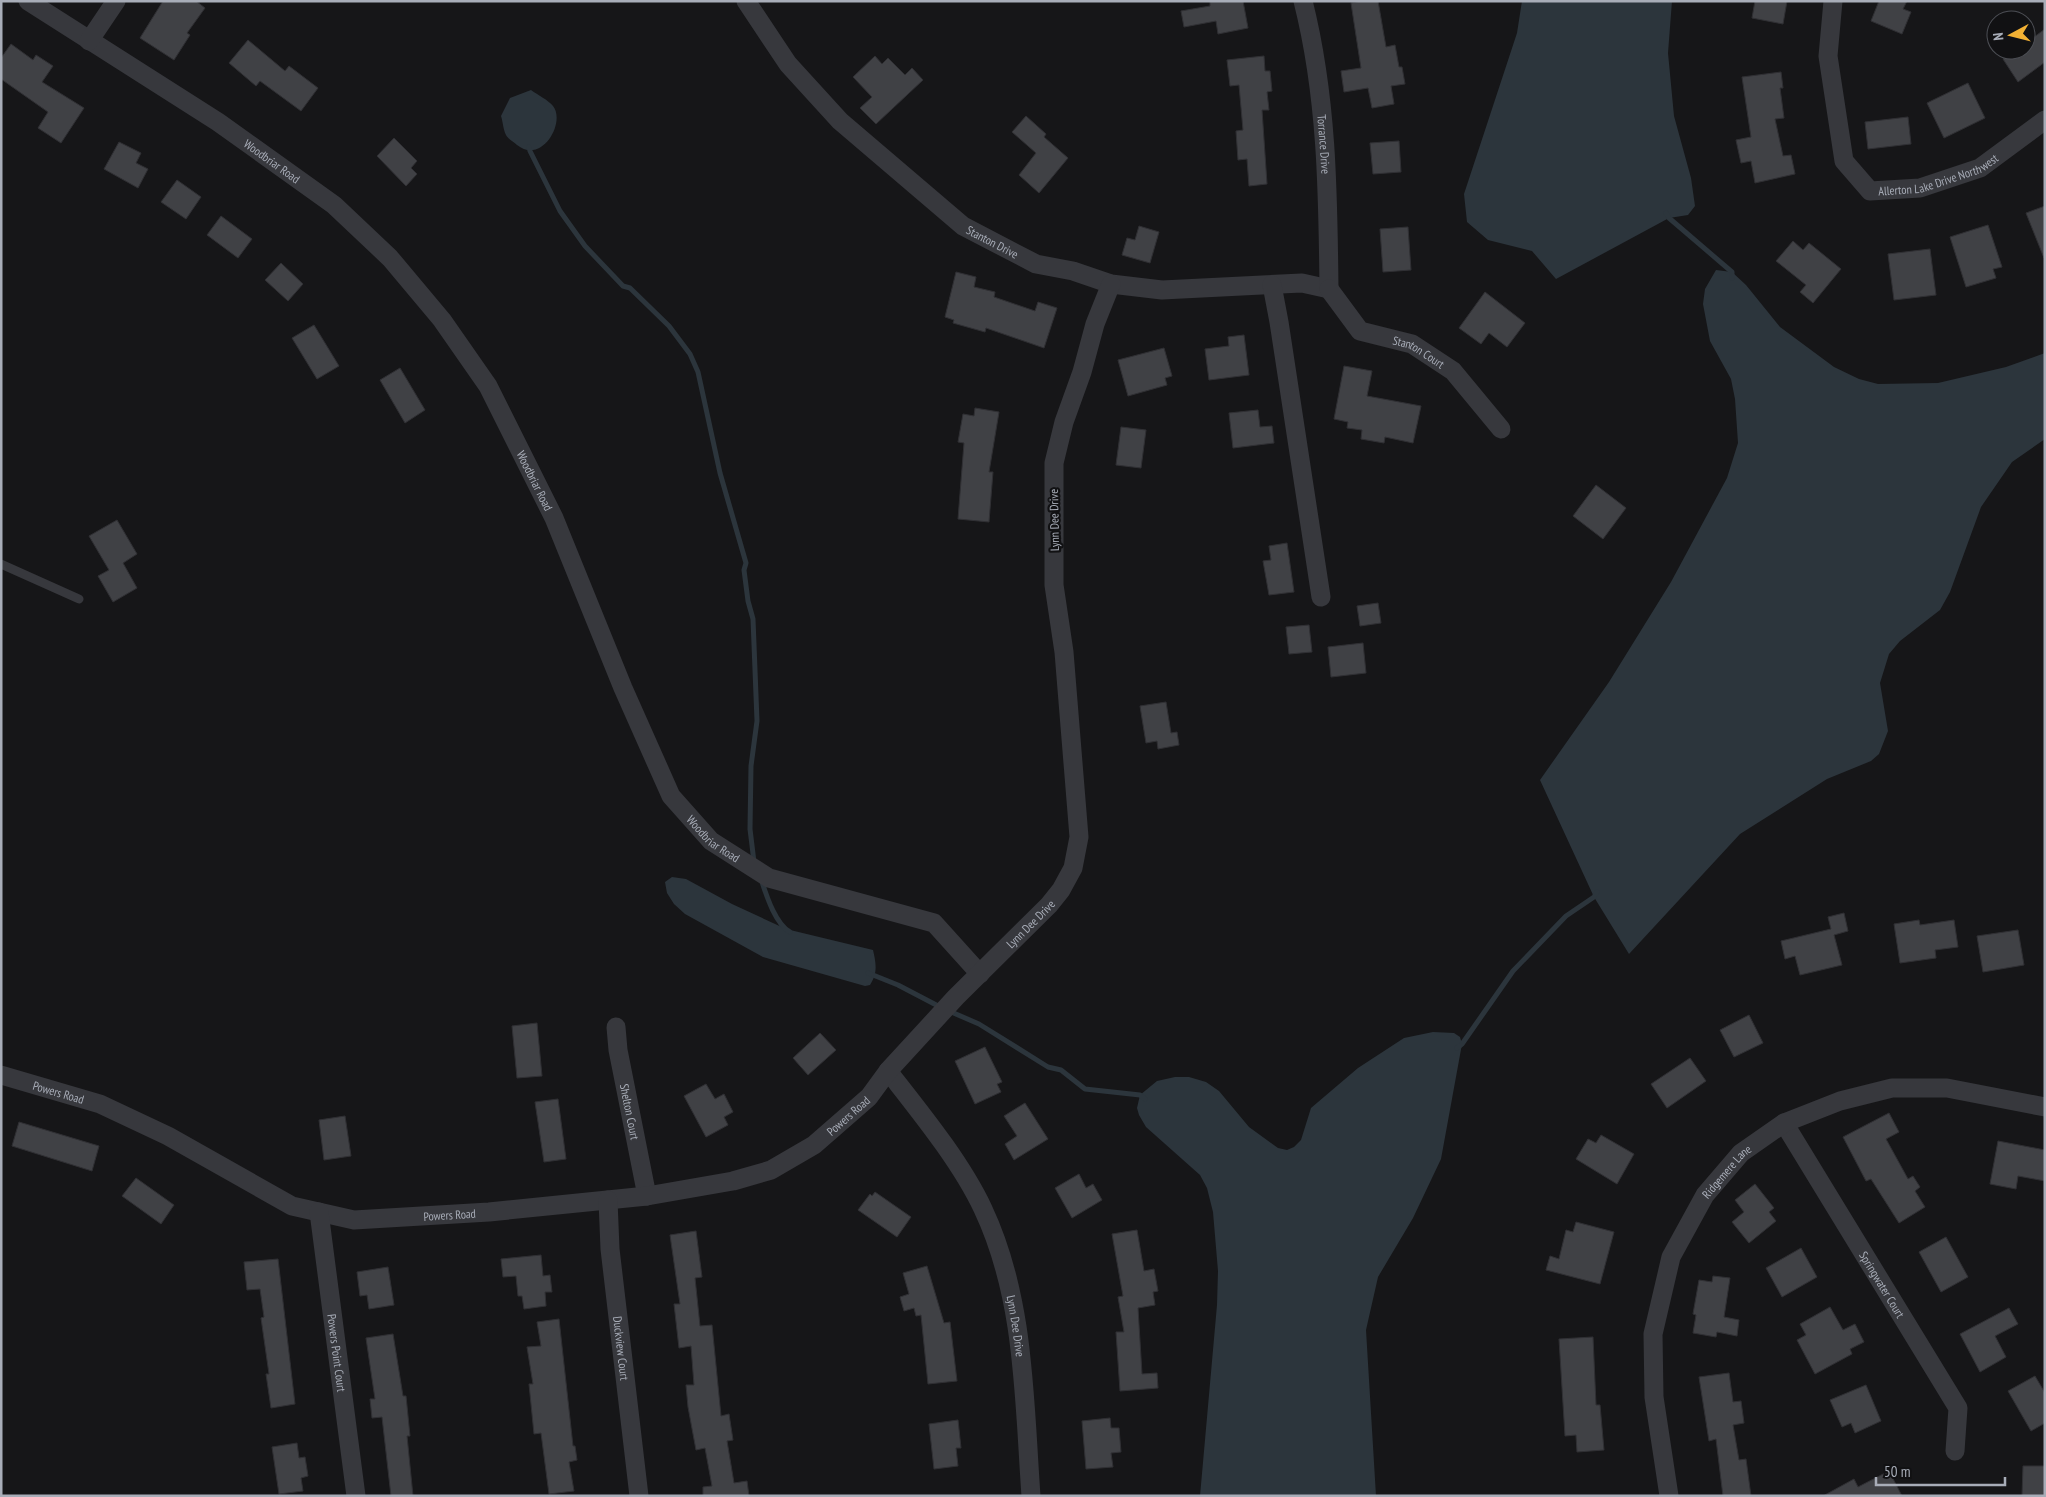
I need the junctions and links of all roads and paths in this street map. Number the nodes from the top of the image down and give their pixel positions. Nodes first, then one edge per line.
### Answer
1 (28, 1) edge
2 (116, 1) edge
3 (746, 1) edge
4 (1303, 1) edge
5 (1833, 1) edge
6 (89, 41) junction
7 (2045, 120) edge
8 (1110, 284) junction
9 (1272, 285) junction
10 (1329, 289) junction
11 (1501, 429) dead end
12 (1, 564) edge
13 (1321, 597) dead end
14 (79, 599) dead end
15 (980, 974) junction
16 (616, 1027) dead end
17 (888, 1071) junction
18 (1, 1075) edge
19 (2045, 1107) edge
20 (1784, 1123) junction
21 (647, 1196) junction
22 (608, 1200) junction
23 (319, 1212) junction
24 (1955, 1451) dead end
25 (356, 1496) edge
26 (638, 1496) edge
27 (1032, 1496) edge
28 (1669, 1496) edge

1 - 6 street, Woodbriar Road
2 - 6 street
3 - 8 street, Stanton Drive
4 - 10 street, Torrance Drive
5 - 7 street, Allerton Lake Drive Northwest
6 - 15 street, Woodbriar Road
8 - 9 street, Stanton Drive
8 - 15 street, Lynn Dee Drive
9 - 10 street, Stanton Drive
9 - 13 street
10 - 11 street, Stanton Court
12 - 14 lane
15 - 17 street, Lynn Dee Drive
16 - 21 street, Shelton Court
17 - 21 street, Powers Road
17 - 27 street, Lynn Dee Drive
18 - 23 street, Powers Road
19 - 20 street, Ridgemere Lane
20 - 24 street, Springwater Court
20 - 28 street, Ridgemere Lane
21 - 22 street, Powers Road
22 - 23 street, Powers Road
22 - 26 street, Duckview Court
23 - 25 street, Powers Point Court

